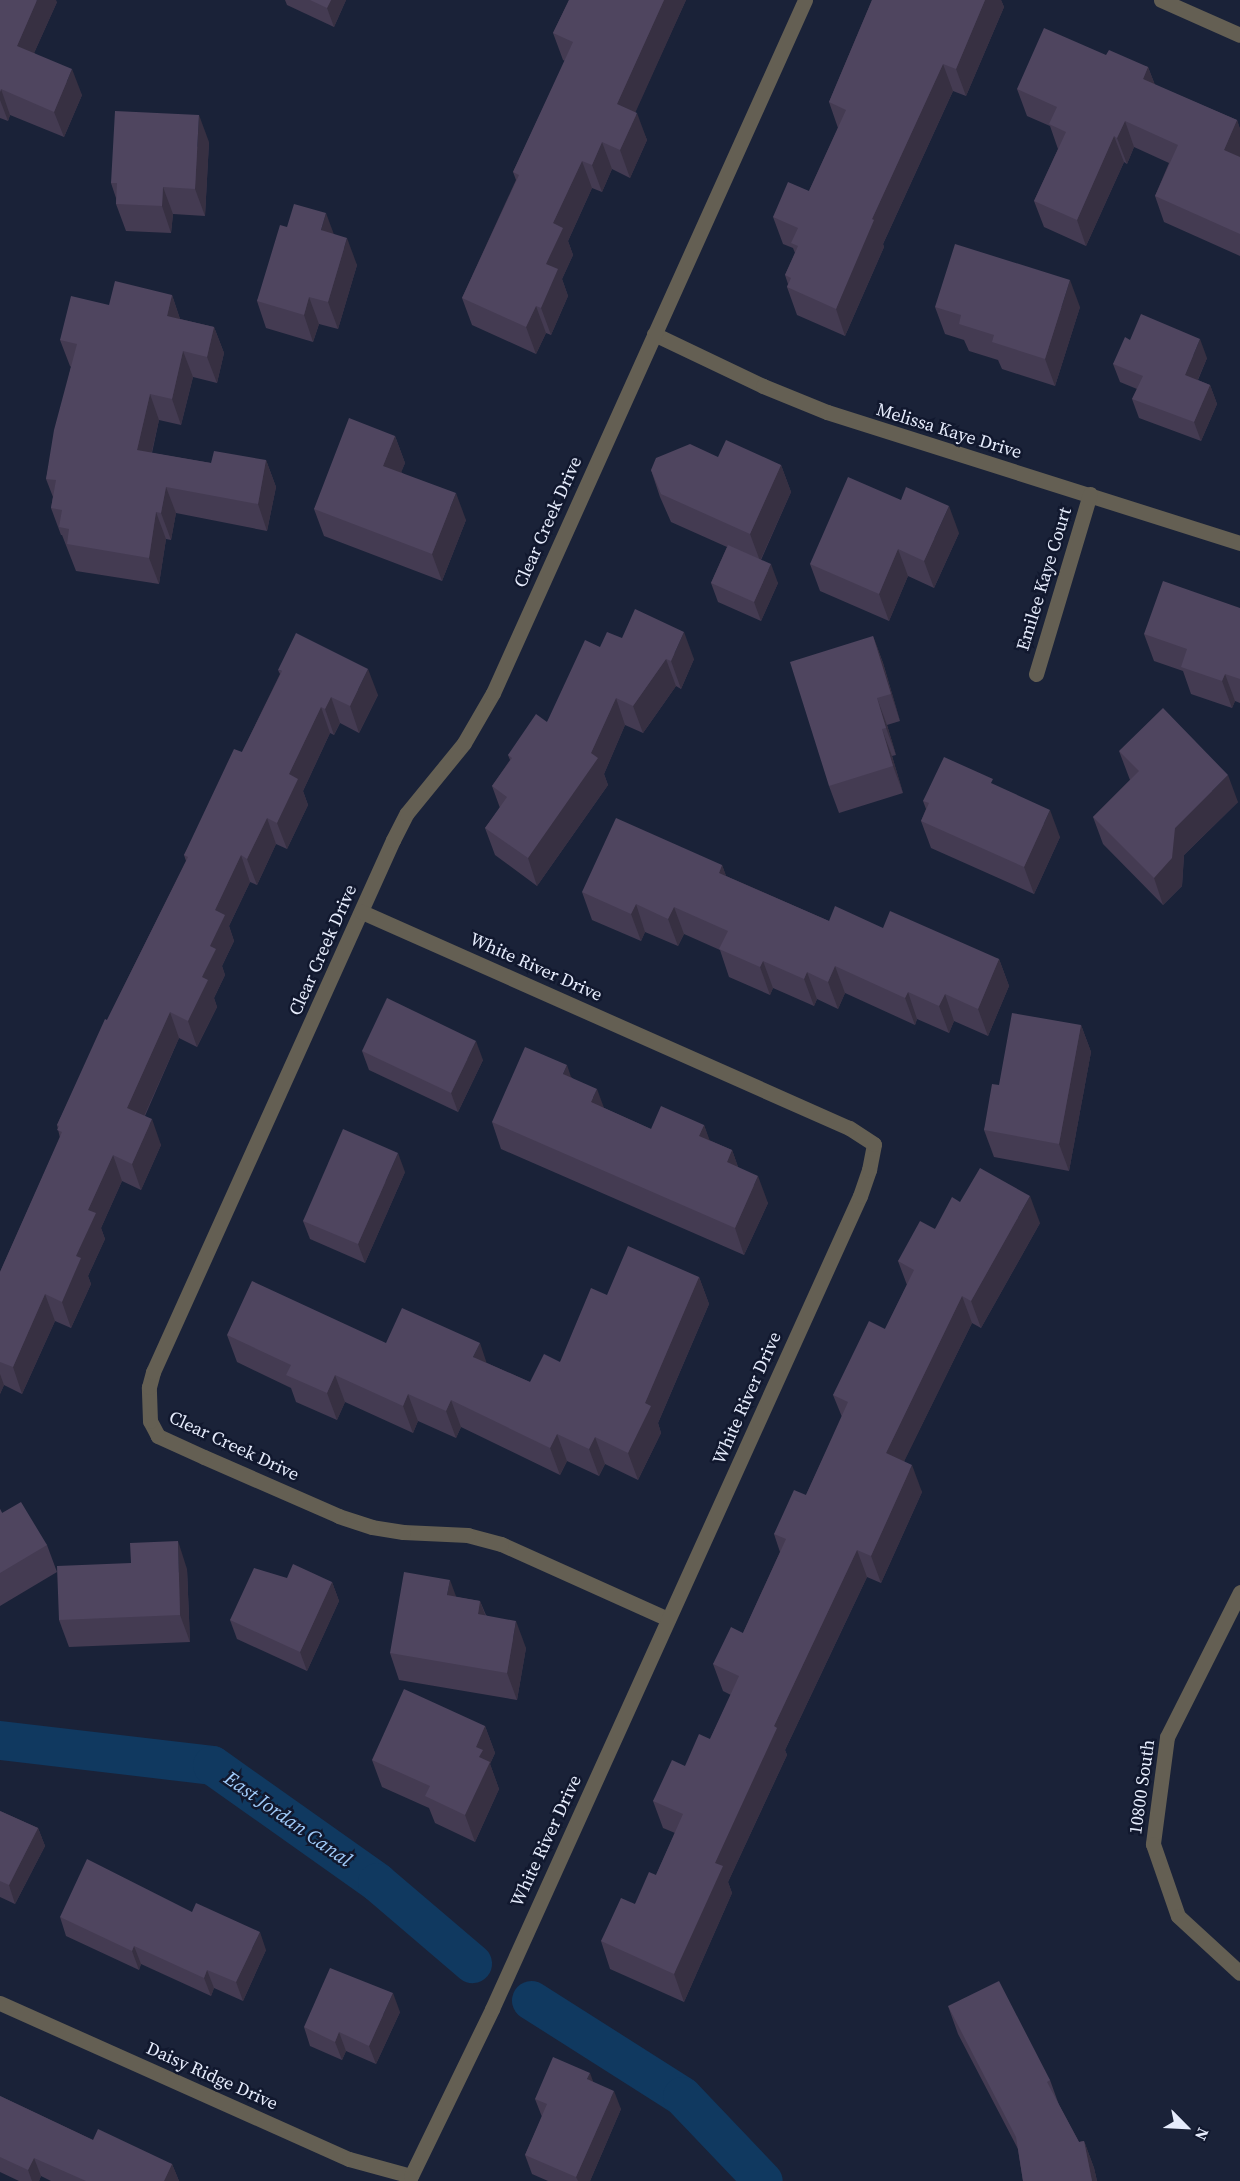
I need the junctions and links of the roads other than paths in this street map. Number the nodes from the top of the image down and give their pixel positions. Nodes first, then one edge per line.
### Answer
1 (805, 0) edge
2 (1161, 0) edge
3 (1240, 35) edge
4 (654, 334) junction
5 (1090, 494) junction
6 (1240, 543) edge
7 (1036, 674) dead end
8 (362, 912) junction
9 (1240, 1592) edge
10 (668, 1619) junction
11 (1240, 1973) edge
12 (0, 2003) edge
13 (411, 2176) joint

1 - 4 street, Clear Creek Drive
2 - 3 street
4 - 5 street, Melissa Kaye Drive
4 - 8 street, Clear Creek Drive
5 - 6 street, Melissa Kaye Drive
5 - 7 street, Emilee Kaye Court
8 - 10 street, White River Drive
8 - 10 street, Clear Creek Drive
9 - 11 street, 10800 South
10 - 13 street, White River Drive
12 - 13 street, Daisy Ridge Drive

